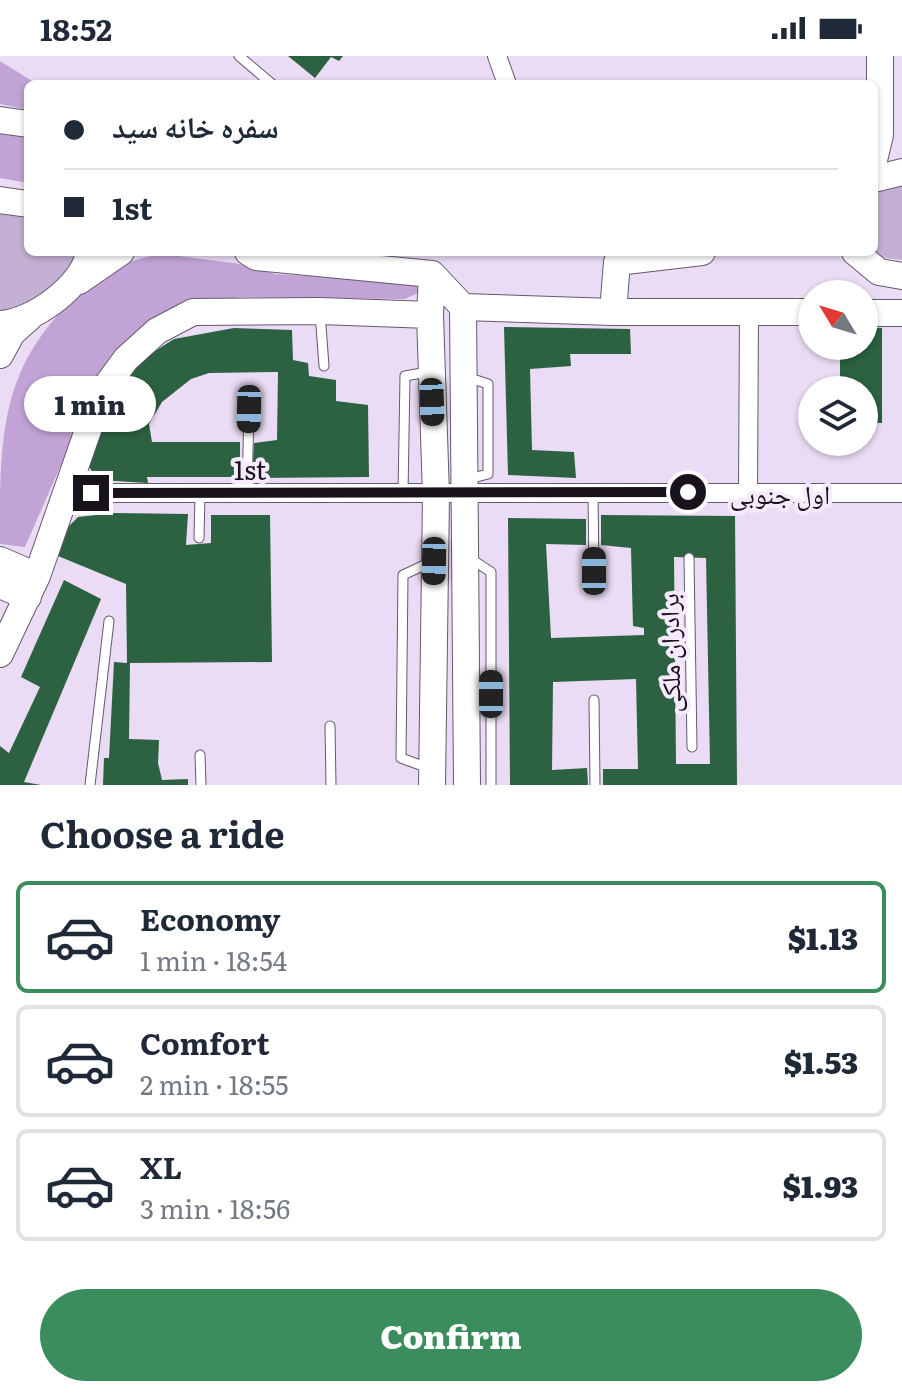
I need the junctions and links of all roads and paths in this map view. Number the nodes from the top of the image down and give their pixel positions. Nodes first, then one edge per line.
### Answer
1 (239, 56) edge
2 (880, 56) edge
3 (500, 57) edge
4 (267, 80) edge
5 (506, 80) edge
6 (0, 120) edge
7 (24, 123) edge
8 (878, 143) edge
9 (902, 172) edge
10 (878, 178) edge
11 (0, 200) edge
12 (24, 203) edge
13 (87, 256) edge
14 (115, 256) edge
15 (254, 256) edge
16 (668, 256) edge
17 (860, 256) edge
18 (432, 274) junction
19 (902, 276) edge
20 (59, 295) junction
21 (463, 307) junction
22 (320, 311) junction
23 (613, 312) junction
24 (749, 312) junction
25 (798, 312) edge
26 (878, 313) edge
27 (902, 313) edge
28 (430, 315) junction
29 (30, 317) junction
30 (0, 324) edge
31 (0, 355) edge
32 (324, 366) dead end
33 (431, 372) junction
34 (249, 409) dead end
35 (465, 487) junction
36 (748, 491) junction
37 (64, 493) junction
38 (593, 493) junction
39 (902, 493) edge
40 (200, 494) junction
41 (247, 494) junction
42 (403, 495) junction
43 (436, 495) junction
44 (199, 538) dead end
45 (466, 555) junction
46 (689, 558) dead end
47 (0, 560) edge
48 (594, 571) dead end
49 (0, 585) edge
50 (32, 586) junction
51 (109, 621) dead end
52 (0, 654) edge
53 (594, 700) dead end
54 (330, 726) dead end
55 (692, 747) dead end
56 (200, 755) dead end
57 (432, 777) edge
58 (90, 785) edge
59 (201, 785) edge
60 (331, 785) edge
61 (467, 785) edge
62 (491, 785) edge
63 (595, 785) edge

1 - 4 lane
2 - 8 main road
3 - 5 street
6 - 7 main road
9 - 10 main road
11 - 12 main road
13 - 20 main road
14 - 20 main road
15 - 18 main road
16 - 23 main road
17 - 19 main road
18 - 21 main road
18 - 28 main road
20 - 29 main road
21 - 23 main road
21 - 35 main road
22 - 28 main road
22 - 32 lane
22 - 37 main road
23 - 24 main road
24 - 25 main road
24 - 36 street
26 - 27 main road
28 - 33 main road
29 - 30 main road
29 - 31 main road
33 - 42 lane
33 - 43 main road
34 - 41 lane
35 - 38 street, اول جنوبی
35 - 43 street, اول جنوبی
35 - 45 main road
36 - 38 street, اول جنوبی
36 - 39 street, اول جنوبی
37 - 40 street, 1st
37 - 50 main road
38 - 48 lane
40 - 41 street, 1st
40 - 44 lane
41 - 42 street, 1st
42 - 43 street, 1st
43 - 57 main road
45 - 61 main road
45 - 62 lane
46 - 55 lane, برادران ملکی
47 - 50 main road
49 - 50 main road
50 - 52 main road
51 - 58 lane
53 - 63 lane
54 - 60 lane
56 - 59 lane

